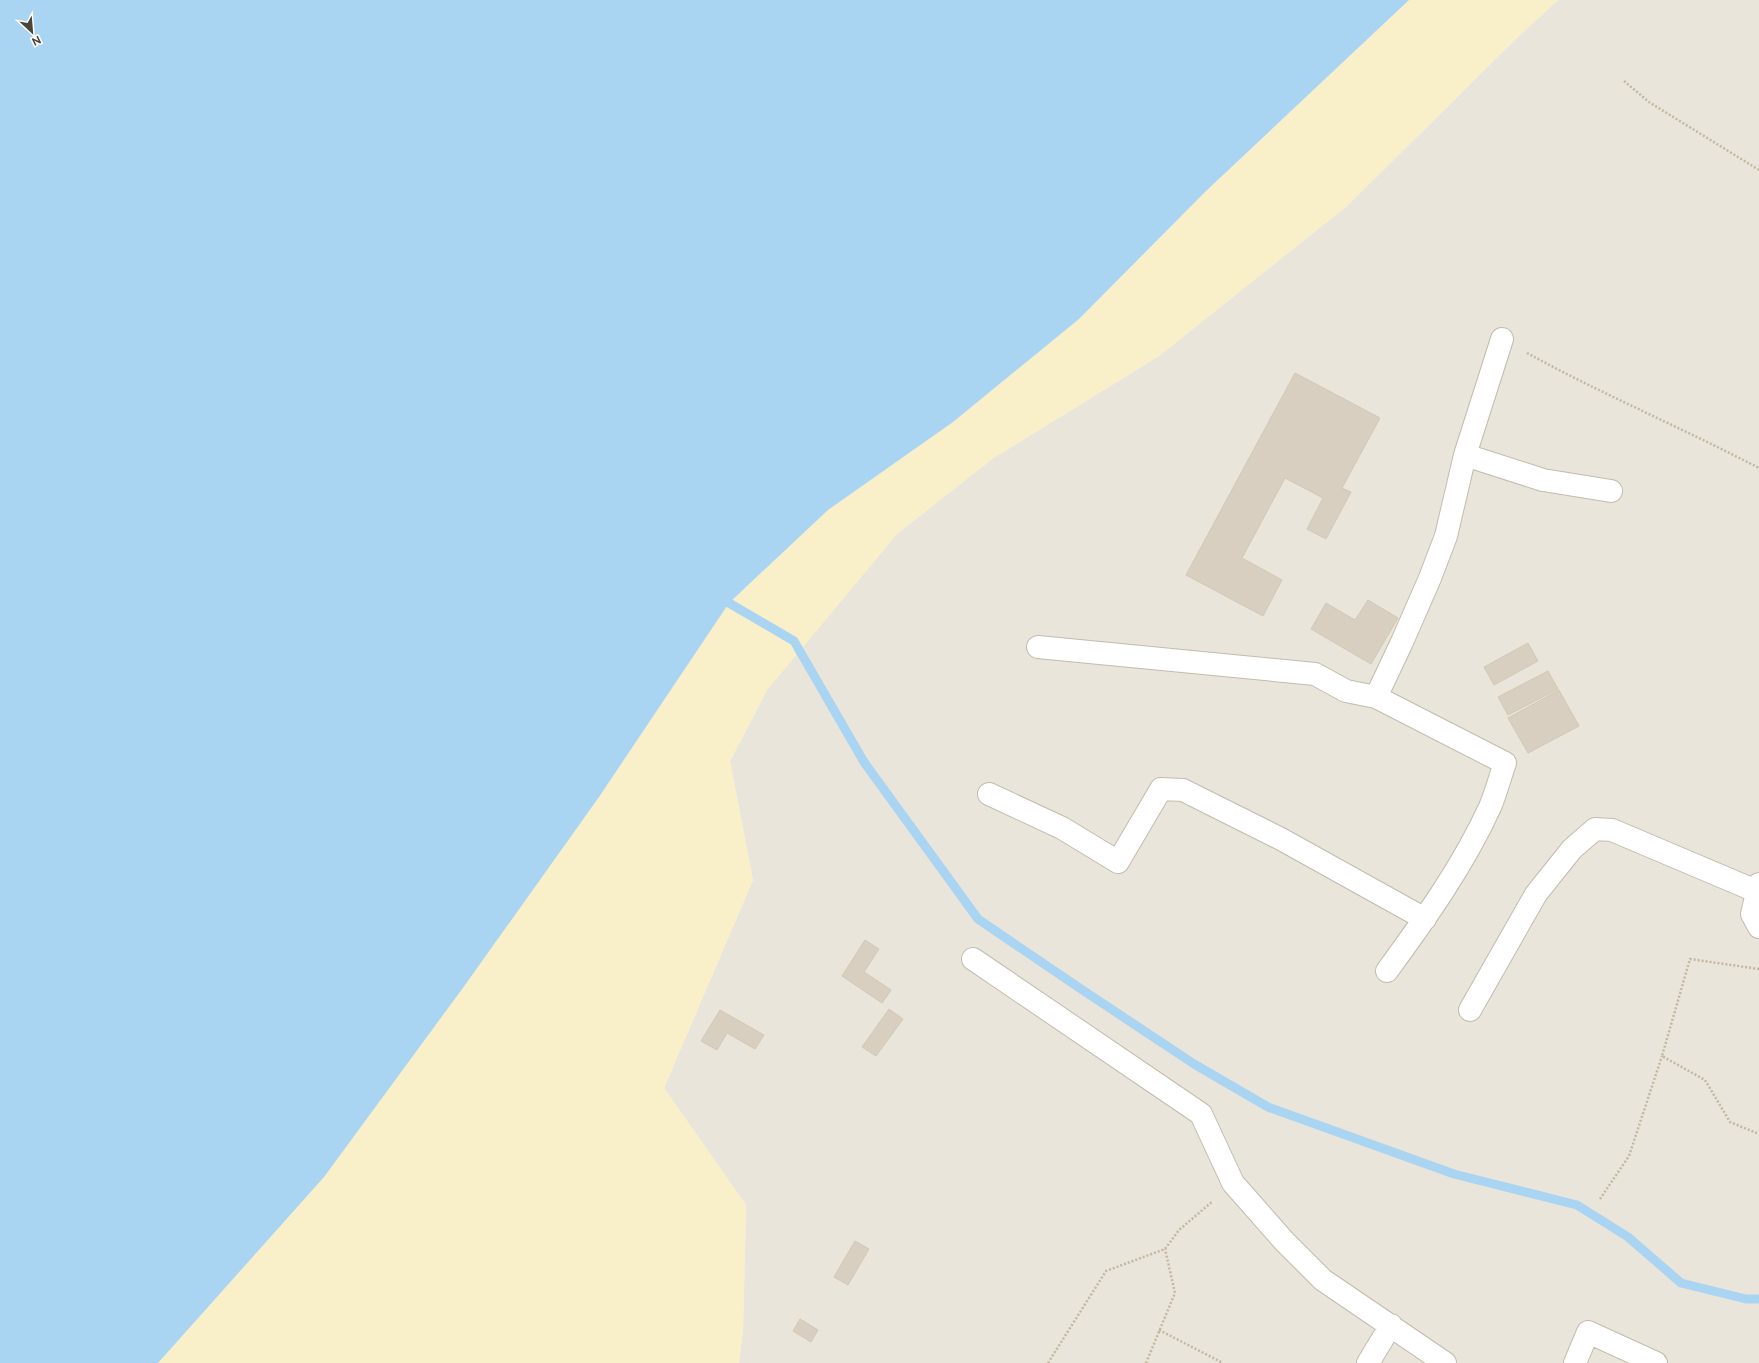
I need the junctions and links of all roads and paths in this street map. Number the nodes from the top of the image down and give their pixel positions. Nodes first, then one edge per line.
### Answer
1 (1624, 81) dead end
2 (1759, 170) edge
3 (1502, 339) joint
4 (1465, 455) junction
5 (1759, 468) edge
6 (1611, 491) dead end
7 (1038, 648) dead end
8 (1376, 697) junction
9 (989, 794) dead end
10 (1758, 887) edge
11 (1425, 919) junction
12 (1759, 927) edge
13 (973, 959) dead end
14 (1759, 969) edge
15 (1387, 971) dead end
16 (1470, 1010) dead end
17 (1662, 1056) junction
18 (1759, 1134) edge
19 (1233, 1183) junction
20 (1600, 1199) dead end
21 (1165, 1249) junction
22 (1391, 1325) junction
23 (1159, 1330) junction
24 (1048, 1363) edge
25 (1146, 1363) edge
26 (1222, 1363) edge
27 (1368, 1363) edge
28 (1444, 1363) edge
29 (1575, 1363) edge
30 (1656, 1363) edge

1 - 2 path
3 - 4 street
3 - 5 path
4 - 6 street
4 - 8 street
7 - 8 street
8 - 11 street
9 - 11 street
10 - 12 street
10 - 16 street
11 - 15 street
13 - 19 street
14 - 17 path
17 - 18 path
17 - 20 path
19 - 21 path
19 - 22 street
21 - 23 path
21 - 24 path
22 - 27 street
22 - 28 street
23 - 25 path
23 - 26 path
29 - 30 street

